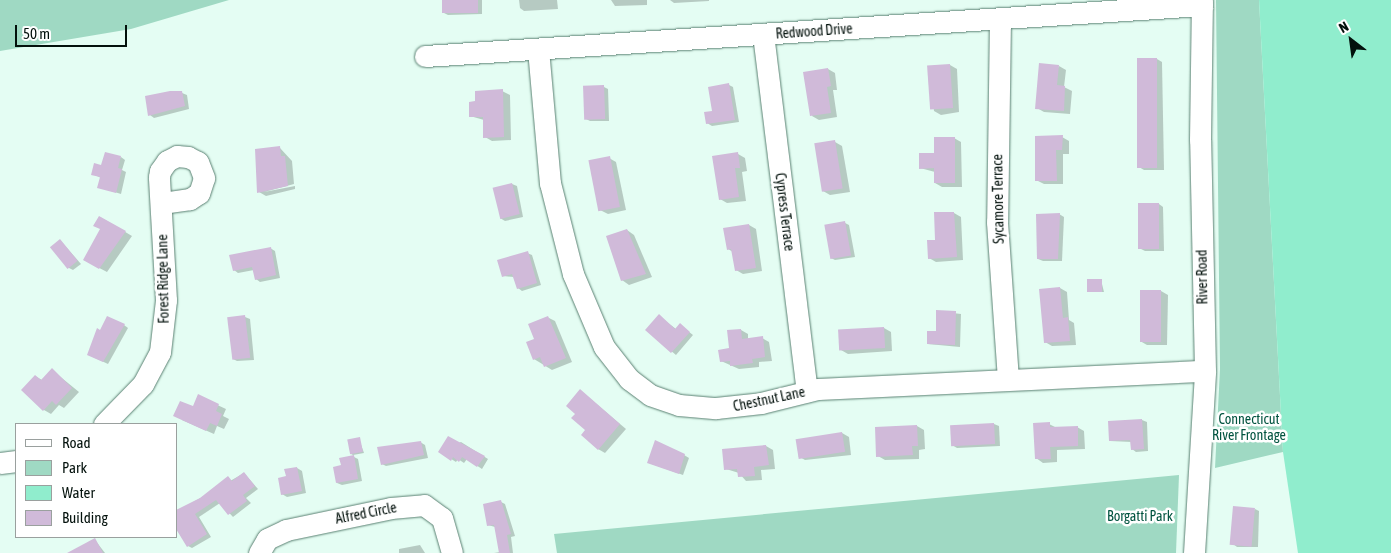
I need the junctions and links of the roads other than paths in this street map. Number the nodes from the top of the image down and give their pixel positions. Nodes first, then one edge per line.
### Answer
1 (1202, 3) edge
2 (1000, 18) junction
3 (763, 34) junction
4 (538, 49) junction
5 (425, 56) dead end
6 (161, 203) dead end
7 (1205, 371) junction
8 (1008, 378) junction
9 (808, 391) junction
10 (105, 423) edge
11 (15, 460) edge
12 (0, 464) edge
13 (260, 553) edge
14 (452, 553) edge
15 (1194, 553) edge

1 - 2 street, Redwood Drive
1 - 7 street, River Road
2 - 3 street, Redwood Drive
2 - 8 street, Sycamore Terrace
3 - 4 street, Redwood Drive
3 - 9 street, Cypress Terrace
4 - 5 street, Redwood Drive
4 - 9 street, Chestnut Lane
6 - 10 street, Forest Ridge Lane
7 - 8 street, Chestnut Lane
7 - 15 street, River Road
8 - 9 street, Chestnut Lane
11 - 12 street
13 - 14 street, Alfred Circle

